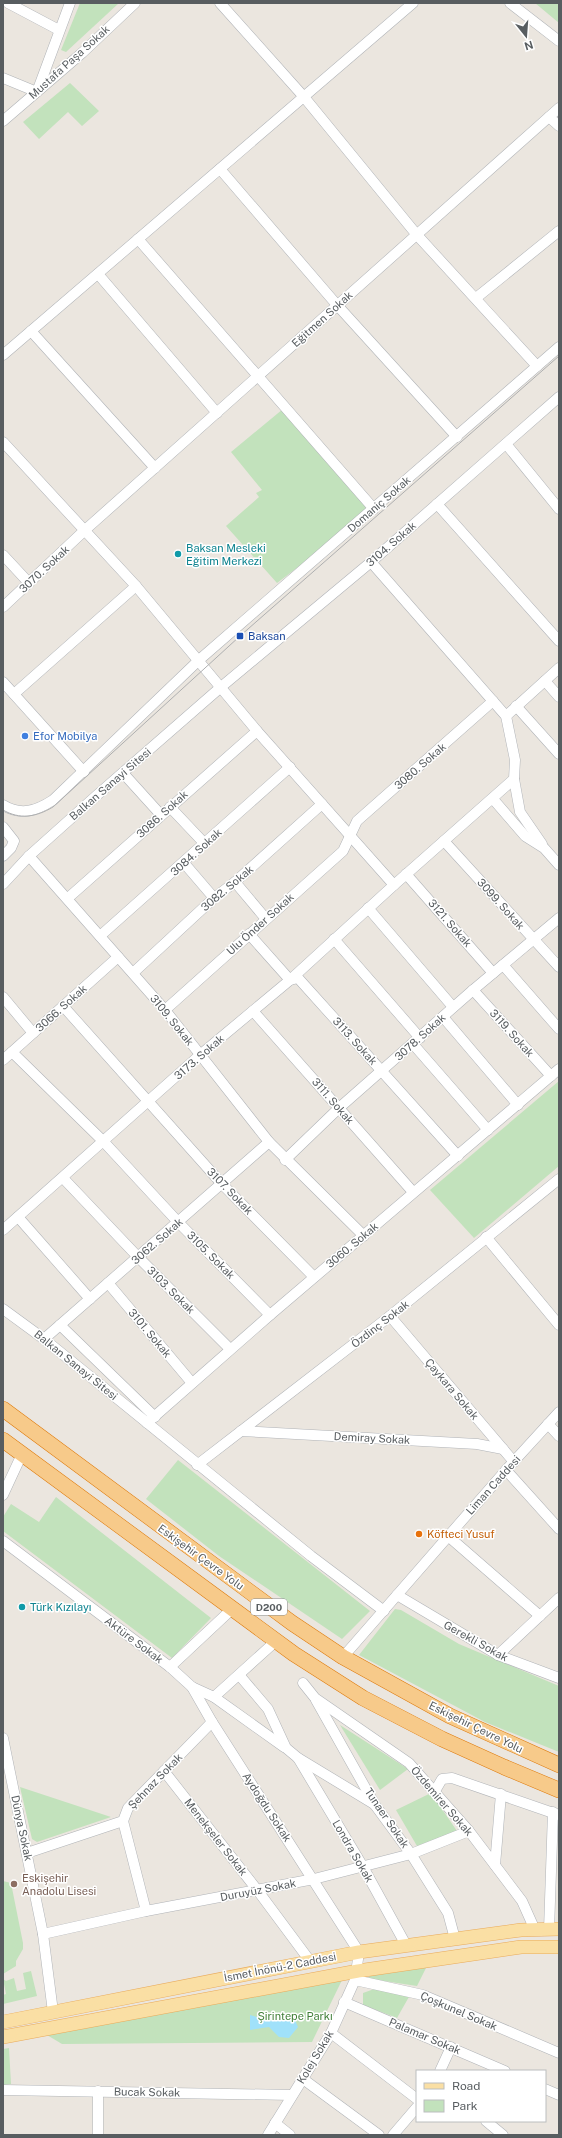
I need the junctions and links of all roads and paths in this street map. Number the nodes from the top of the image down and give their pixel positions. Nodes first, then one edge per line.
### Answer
1 (8, 3) edge
2 (70, 3) edge
3 (135, 3) edge
4 (220, 3) edge
5 (413, 3) edge
6 (510, 3) edge
7 (59, 30) junction
8 (559, 41) edge
9 (3, 78) edge
10 (37, 92) junction
11 (304, 97) junction
12 (559, 108) edge
13 (549, 117) junction
14 (3, 121) edge
15 (559, 126) edge
16 (220, 169) junction
17 (559, 231) edge
18 (417, 234) junction
19 (138, 240) junction
20 (98, 274) junction
21 (476, 298) junction
22 (338, 305) junction
23 (31, 331) junction
24 (559, 347) edge
25 (3, 355) edge
26 (537, 366) junction
27 (257, 377) junction
28 (559, 397) edge
29 (217, 413) junction
30 (457, 437) junction
31 (3, 442) edge
32 (506, 444) junction
33 (155, 468) junction
34 (437, 504) junction
35 (374, 509) junction
36 (559, 509) edge
37 (85, 530) junction
38 (3, 555) edge
39 (371, 562) junction
40 (28, 583) junction
41 (136, 586) junction
42 (3, 607) edge
43 (559, 641) edge
44 (199, 660) junction
45 (559, 668) edge
46 (545, 681) junction
47 (3, 682) edge
48 (221, 688) junction
49 (14, 694) junction
50 (559, 697) edge
51 (493, 701) junction
52 (516, 706) junction
53 (506, 716) junction
54 (257, 731) junction
55 (559, 754) edge
56 (290, 767) junction
57 (84, 772) junction
58 (122, 774) junction
59 (514, 779) junction
60 (493, 800) junction
61 (322, 804) junction
62 (3, 805) edge
63 (170, 806) junction
64 (161, 815) junction
65 (3, 827) edge
66 (349, 834) junction
67 (444, 841) junction
68 (205, 844) junction
69 (544, 848) junction
70 (3, 856) edge
71 (30, 856) junction
72 (184, 863) junction
73 (559, 865) edge
74 (406, 874) junction
75 (234, 882) junction
76 (3, 884) edge
77 (394, 884) junction
78 (68, 898) junction
79 (214, 898) junction
80 (368, 908) junction
81 (559, 918) edge
82 (266, 919) junction
83 (249, 934) junction
84 (100, 936) junction
85 (334, 939) junction
86 (533, 939) junction
87 (118, 957) junction
88 (503, 965) junction
89 (559, 968) edge
90 (133, 973) junction
91 (493, 973) junction
92 (290, 980) junction
93 (473, 990) junction
94 (3, 996) edge
95 (64, 1006) junction
96 (454, 1007) junction
97 (165, 1010) junction
98 (253, 1011) junction
99 (443, 1017) junction
100 (559, 1029) edge
101 (33, 1033) junction
102 (416, 1041) junction
103 (12, 1052) junction
104 (200, 1055) junction
105 (3, 1060) edge
106 (383, 1072) junction
107 (555, 1073) edge
108 (149, 1101) junction
109 (518, 1105) junction
110 (339, 1108) junction
111 (488, 1130) junction
112 (103, 1140) junction
113 (269, 1142) junction
114 (458, 1156) junction
115 (285, 1160) junction
116 (63, 1178) junction
117 (559, 1179) edge
118 (222, 1184) junction
119 (413, 1192) junction
120 (18, 1217) junction
121 (178, 1222) junction
122 (3, 1230) edge
123 (364, 1236) junction
124 (486, 1237) junction
125 (138, 1257) junction
126 (314, 1277) junction
127 (108, 1283) junction
128 (90, 1299) junction
129 (3, 1309) edge
130 (270, 1314) junction
131 (390, 1316) junction
132 (559, 1324) edge
133 (60, 1325) junction
134 (44, 1339) junction
135 (230, 1349) junction
136 (192, 1383) junction
137 (3, 1409) edge
138 (559, 1412) edge
139 (151, 1420) junction
140 (548, 1424) junction
141 (241, 1431) junction
142 (559, 1436) edge
143 (3, 1440) edge
144 (503, 1449) junction
145 (22, 1454) junction
146 (514, 1462) junction
147 (197, 1465) junction
148 (506, 1470) junction
149 (3, 1495) edge
150 (559, 1529) edge
151 (448, 1536) junction
152 (3, 1541) edge
153 (397, 1595) junction
154 (559, 1598) edge
155 (232, 1609) junction
156 (384, 1611) junction
157 (540, 1616) junction
158 (276, 1641) junction
159 (498, 1655) junction
160 (343, 1658) junction
161 (170, 1667) junction
162 (240, 1676) junction
163 (559, 1678) edge
164 (303, 1683) dead end
165 (192, 1687) junction
166 (214, 1697) junction
167 (315, 1698) junction
168 (212, 1722) junction
169 (3, 1738) edge
170 (286, 1748) junction
171 (298, 1758) junction
172 (559, 1765) edge
173 (164, 1771) junction
174 (559, 1790) edge
175 (435, 1791) junction
176 (501, 1794) junction
177 (376, 1805) junction
178 (556, 1813) edge
179 (123, 1821) junction
180 (469, 1831) junction
181 (27, 1853) junction
182 (411, 1854) junction
183 (362, 1866) junction
184 (495, 1866) junction
185 (314, 1879) junction
186 (258, 1891) junction
187 (146, 1911) junction
188 (535, 1930) junction
189 (554, 1930) edge
190 (43, 1934) junction
191 (454, 1939) junction
192 (406, 1945) junction
193 (559, 1947) edge
194 (359, 1952) junction
195 (310, 1961) junction
196 (356, 1975) junction
197 (344, 2002) junction
198 (53, 2012) junction
199 (3, 2022) edge
200 (331, 2033) junction
201 (3, 2037) edge
202 (451, 2047) junction
203 (559, 2053) edge
204 (440, 2070) edge
205 (503, 2070) edge
206 (303, 2079) junction
207 (546, 2089) edge
208 (3, 2090) edge
209 (98, 2091) junction
210 (292, 2095) junction
211 (559, 2095) edge
212 (416, 2098) edge
213 (416, 2108) edge
214 (487, 2122) edge
215 (275, 2123) junction
216 (98, 2135) edge
217 (268, 2135) edge
218 (290, 2135) edge
219 (378, 2135) edge
220 (393, 2135) edge
221 (503, 2135) edge

1 - 7 street
2 - 7 street
3 - 10 street, Mustafa Paşa Sokak
4 - 11 street
5 - 11 street
6 - 8 street
7 - 10 street
9 - 10 street
10 - 14 street, Mustafa Paşa Sokak
11 - 16 street
11 - 18 street
12 - 13 street, Eğitmen Sokak
13 - 15 street
13 - 18 street, Eğitmen Sokak
16 - 19 street
16 - 22 street
17 - 21 street
18 - 21 street
18 - 22 street, Eğitmen Sokak
19 - 20 street
19 - 27 street
20 - 23 street
20 - 29 street
21 - 26 street
22 - 27 street, Eğitmen Sokak
22 - 30 street
23 - 25 street
23 - 33 street
24 - 26 street, Domaniç Sokak
26 - 30 street, Domaniç Sokak
27 - 29 street, Eğitmen Sokak
27 - 35 street
28 - 32 street, 3104. Sokak
29 - 33 street, Eğitmen Sokak
30 - 35 street, Domaniç Sokak
31 - 37 street
32 - 34 street, 3104. Sokak
32 - 36 street
33 - 37 street, Eğitmen Sokak
34 - 39 street, 3104. Sokak
34 - 43 street
35 - 44 street, Domaniç Sokak
37 - 40 street, 3070. Sokak
37 - 41 street
38 - 40 street
39 - 48 street, 3104. Sokak
39 - 51 street
40 - 42 street, 3070. Sokak
41 - 44 street
41 - 49 street
44 - 48 street
44 - 57 street, Domaniç Sokak
45 - 46 street
46 - 50 street
46 - 52 street
47 - 49 street
48 - 54 street
48 - 58 street, Balkan Sanayi Sitesi
49 - 57 street
51 - 53 street
51 - 66 street, 3080. Sokak
52 - 53 street
52 - 55 street
53 - 59 street
54 - 56 street
54 - 63 street, 3086. Sokak
56 - 61 street
56 - 68 street, 3084. Sokak
57 - 62 street, Domaniç Sokak
58 - 64 street
58 - 71 street, Balkan Sanayi Sitesi
59 - 60 street, 3173. Sokak
59 - 69 street
60 - 67 street, 3173. Sokak
60 - 69 street
61 - 66 street
61 - 75 street, 3082. Sokak
63 - 64 street, 3086. Sokak
63 - 68 street
64 - 78 street, 3086. Sokak
65 - 70 street
66 - 77 street
66 - 82 street, Ulu Önder Sokak
67 - 74 street, 3173. Sokak
67 - 86 street, 3099. Sokak
68 - 72 street, 3084. Sokak
69 - 73 street
71 - 76 street, Balkan Sanayi Sitesi
71 - 78 street, 3109. Sokak
72 - 79 street
72 - 84 street, 3084. Sokak
74 - 77 street, 3173. Sokak
74 - 91 street, 3121. Sokak
75 - 79 street, 3082. Sokak
75 - 82 street
77 - 80 street, 3173. Sokak
78 - 84 street, 3109. Sokak
79 - 90 street, 3082. Sokak
80 - 85 street, 3173. Sokak
80 - 96 street
81 - 86 street, 3078. Sokak
82 - 83 street, Ulu Önder Sokak
83 - 92 street, 3113. Sokak
83 - 97 street, Ulu Önder Sokak
84 - 87 street, 3109. Sokak
85 - 92 street, 3173. Sokak
85 - 102 street
86 - 88 street, 3078. Sokak
86 - 89 street, 3099. Sokak
87 - 90 street, 3109. Sokak
87 - 95 street, 3066. Sokak
88 - 91 street, 3078. Sokak
88 - 100 street
90 - 97 street, 3109. Sokak
91 - 93 street, 3078. Sokak
92 - 98 street, 3173. Sokak
92 - 106 street, 3113. Sokak
93 - 96 street, 3078. Sokak
93 - 107 street, 3119. Sokak
94 - 101 street
95 - 101 street, 3066. Sokak
95 - 108 street, 3107. Sokak
96 - 99 street, 3078. Sokak
97 - 104 street, 3109. Sokak
98 - 104 street, 3173. Sokak
98 - 110 street, 3111. Sokak
99 - 102 street, 3078. Sokak
99 - 109 street
101 - 103 street, 3066. Sokak
102 - 106 street, 3078. Sokak
102 - 111 street
103 - 105 street, 3066. Sokak
103 - 112 street, 3105. Sokak
104 - 108 street, 3173. Sokak
104 - 113 street, 3109. Sokak
106 - 110 street, 3078. Sokak
106 - 114 street, 3113. Sokak
107 - 109 street, 3060. Sokak
108 - 112 street, 3173. Sokak
108 - 118 street, 3107. Sokak
109 - 111 street, 3060. Sokak
110 - 115 street, 3078. Sokak
110 - 119 street, 3111. Sokak
111 - 114 street, 3060. Sokak
112 - 116 street, 3173. Sokak
112 - 121 street, 3105. Sokak
113 - 115 street, 3109. Sokak
113 - 118 street, 3062. Sokak
114 - 119 street, 3060. Sokak
115 - 123 street, 3109. Sokak
116 - 120 street, 3173. Sokak
116 - 125 street, 3103. Sokak
117 - 124 street, Özdinç Sokak
118 - 121 street, 3062. Sokak
118 - 126 street, 3107. Sokak
119 - 123 street, 3060. Sokak
120 - 122 street, 3173. Sokak
120 - 128 street
121 - 125 street, 3062. Sokak
121 - 130 street, 3105. Sokak
123 - 126 street, 3060. Sokak
124 - 131 street, Özdinç Sokak
124 - 132 street
125 - 127 street, 3062. Sokak
125 - 135 street, 3103. Sokak
126 - 130 street, 3060. Sokak
127 - 128 street, 3062. Sokak
127 - 136 street, 3101. Sokak
128 - 133 street, 3062. Sokak
129 - 134 street, Balkan Sanayi Sitesi
130 - 135 street, 3060. Sokak
131 - 141 street, Özdinç Sokak
131 - 144 street, Çaykara Sokak
133 - 134 street, 3062. Sokak
133 - 139 street
134 - 139 street, Balkan Sanayi Sitesi
135 - 136 street, 3060. Sokak
136 - 139 street, 3060. Sokak
137 - 160 highway, Eskişehir Çevre Yolu / D200
138 - 140 street, Liman Caddesi
139 - 147 street
140 - 142 street
140 - 146 street, Liman Caddesi
141 - 144 street, Demiray Sokak
141 - 147 street, Özdinç Sokak
143 - 145 highway, D200
144 - 146 street, Çaykara Sokak
145 - 149 street
145 - 155 highway, D200
146 - 148 street, Liman Caddesi
147 - 156 street
148 - 150 street
148 - 151 street, Liman Caddesi
151 - 153 street, Liman Caddesi
151 - 157 street
152 - 161 street, Aktüre Sokak
153 - 156 street, Liman Caddesi
153 - 159 street, Gerekli Sokak
154 - 157 street
155 - 158 highway, D200
155 - 161 street
156 - 160 street, Liman Caddesi
157 - 159 street
158 - 162 street
158 - 174 highway, D200
159 - 163 street, Gerekli Sokak
160 - 172 highway, Eskişehir Çevre Yolu / D200
161 - 165 street, Aydoğdu Sokak
162 - 166 street
162 - 170 street, Londra Sokak
164 - 167 street, Özdemirer Sokak
165 - 166 street
165 - 168 street, Aydoğdu Sokak
166 - 170 street
167 - 175 street, Özdemirer Sokak
167 - 177 street, Tunaer Sokak
168 - 173 street, Şehnaz Sokak
168 - 185 street, Aydoğdu Sokak
169 - 181 street, Dünya Sokak
170 - 171 street, Londra Sokak
171 - 177 street, Londra Sokak
171 - 183 street, Londra Sokak
173 - 179 street, Şehnaz Sokak
173 - 186 street, Menekşeler Sokak
175 - 176 street
175 - 180 street, Özdemirer Sokak
176 - 178 street
176 - 184 street
177 - 182 street, Tunaer Sokak
178 - 189 street
179 - 181 street, Şehnaz Sokak
179 - 187 street
180 - 182 street, Duruyüz Sokak
180 - 184 street, Özdemirer Sokak
181 - 190 street, Dünya Sokak
182 - 183 street, Duruyüz Sokak
182 - 191 street, Tunaer Sokak
183 - 185 street, Duruyüz Sokak
183 - 192 street, Londra Sokak
184 - 188 street, Özdemirer Sokak
185 - 186 street, Duruyüz Sokak
185 - 194 street, Aydoğdu Sokak
186 - 187 street, Duruyüz Sokak
186 - 195 street, Menekşeler Sokak
187 - 190 street, Duruyüz Sokak
188 - 189 main road, İsmet İnönü-2 Caddesi
188 - 191 main road, İsmet İnönü-2 Caddesi
190 - 198 street, Dünya Sokak
191 - 192 main road, İsmet İnönü-2 Caddesi
192 - 194 main road, İsmet İnönü-2 Caddesi
193 - 196 main road, İsmet İnönü-2 Caddesi
194 - 195 main road, İsmet İnönü-2 Caddesi
194 - 196 street, Kolej Sokak
195 - 198 main road, İsmet İnönü-2 Caddesi
196 - 197 street, Kolej Sokak
196 - 201 main road, İsmet İnönü-2 Caddesi
196 - 203 street, Çoşkunel Sokak
197 - 200 street, Kolej Sokak
197 - 202 street, Palamar Sokak
198 - 199 main road, İsmet İnönü-2 Caddesi
200 - 206 street, Kolej Sokak
200 - 212 street
202 - 204 street
202 - 205 street, Palamar Sokak
206 - 210 street, Kolej Sokak
206 - 219 street
207 - 211 street
208 - 209 street, Bucak Sokak
209 - 210 street, Bucak Sokak
209 - 216 street
210 - 215 street, Kolej Sokak
213 - 220 street
214 - 221 street
215 - 217 street, Kolej Sokak
215 - 218 street

